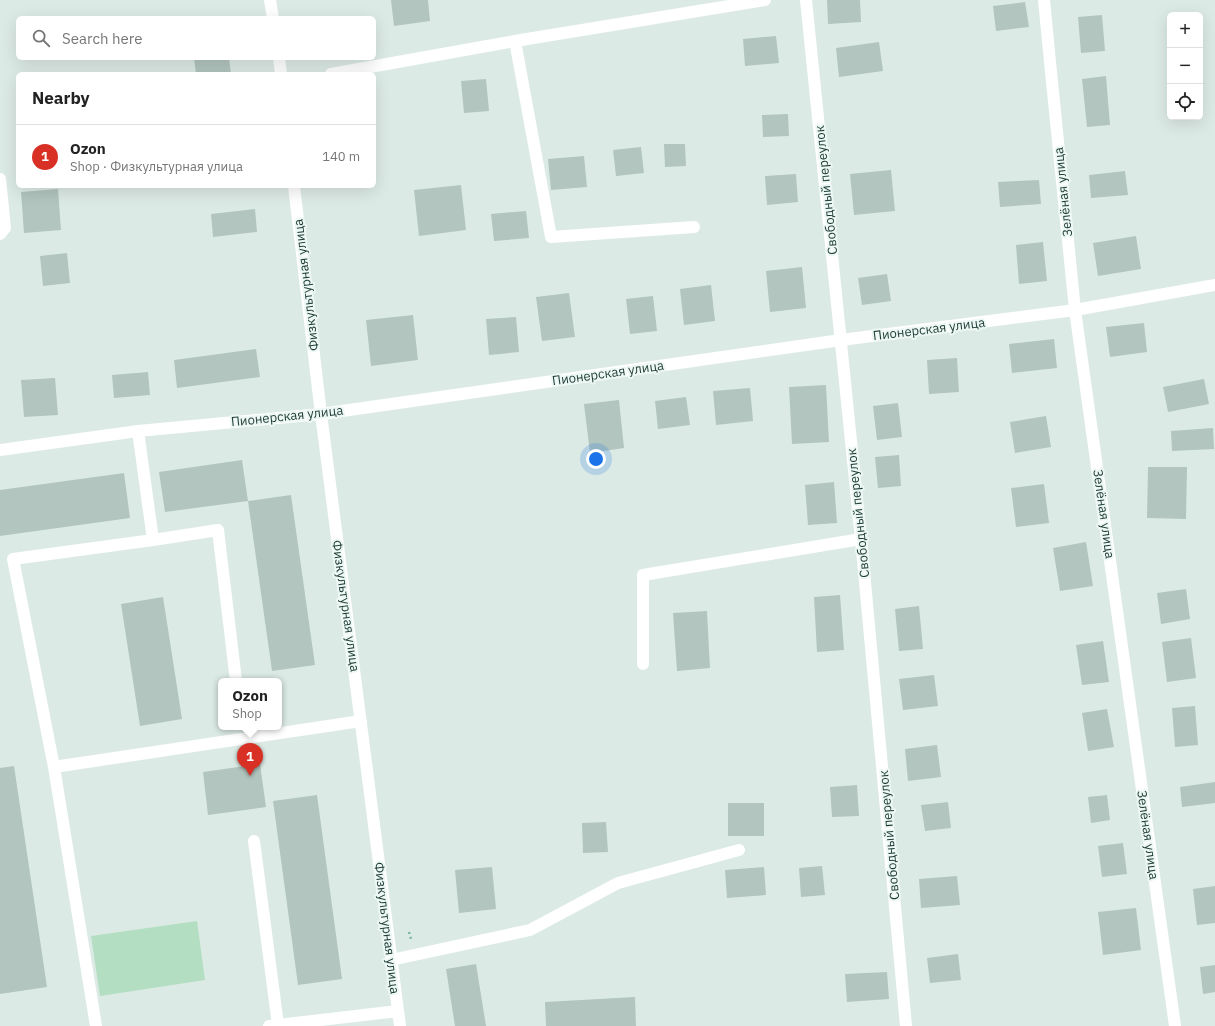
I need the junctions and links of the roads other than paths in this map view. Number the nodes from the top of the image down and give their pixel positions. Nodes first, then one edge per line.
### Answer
1 (270, 0) edge
2 (765, 0) edge
3 (806, 0) edge
4 (1044, 0) edge
5 (273, 16) edge
6 (515, 41) junction
7 (279, 60) edge
8 (281, 72) edge
9 (342, 72) edge
10 (0, 178) edge
11 (294, 188) edge
12 (694, 227) dead end
13 (0, 234) edge
14 (1215, 285) edge
15 (1075, 310) junction
16 (841, 340) junction
17 (320, 414) junction
18 (138, 430) junction
19 (0, 450) edge
20 (861, 539) junction
21 (153, 540) junction
22 (643, 664) dead end
23 (236, 678) edge
24 (361, 721) junction
25 (54, 768) junction
26 (254, 841) dead end
27 (739, 850) dead end
28 (391, 960) junction
29 (398, 1011) junction
30 (96, 1026) edge
31 (275, 1026) edge
32 (400, 1026) edge
33 (906, 1026) edge
34 (1175, 1026) edge

1 - 5 street
2 - 6 street
3 - 16 street, Свободный переулок
4 - 15 street, Зелёная улица
6 - 9 street
6 - 12 street
7 - 8 street
10 - 13 street
11 - 17 street, Физкультурная улица
14 - 15 street, Пионерская улица
15 - 16 street, Пионерская улица
15 - 34 street, Зелёная улица
16 - 17 street, Пионерская улица
16 - 20 street, Свободный переулок
17 - 18 street, Пионерская улица
17 - 24 street, Физкультурная улица
18 - 19 street, Пионерская улица
18 - 21 street
20 - 22 street
20 - 33 street, Свободный переулок
21 - 23 street
21 - 25 street
24 - 25 street
24 - 28 street, Физкультурная улица
25 - 30 street
26 - 31 street
27 - 28 street
28 - 29 street, Физкультурная улица
29 - 31 street
29 - 32 street, Физкультурная улица

